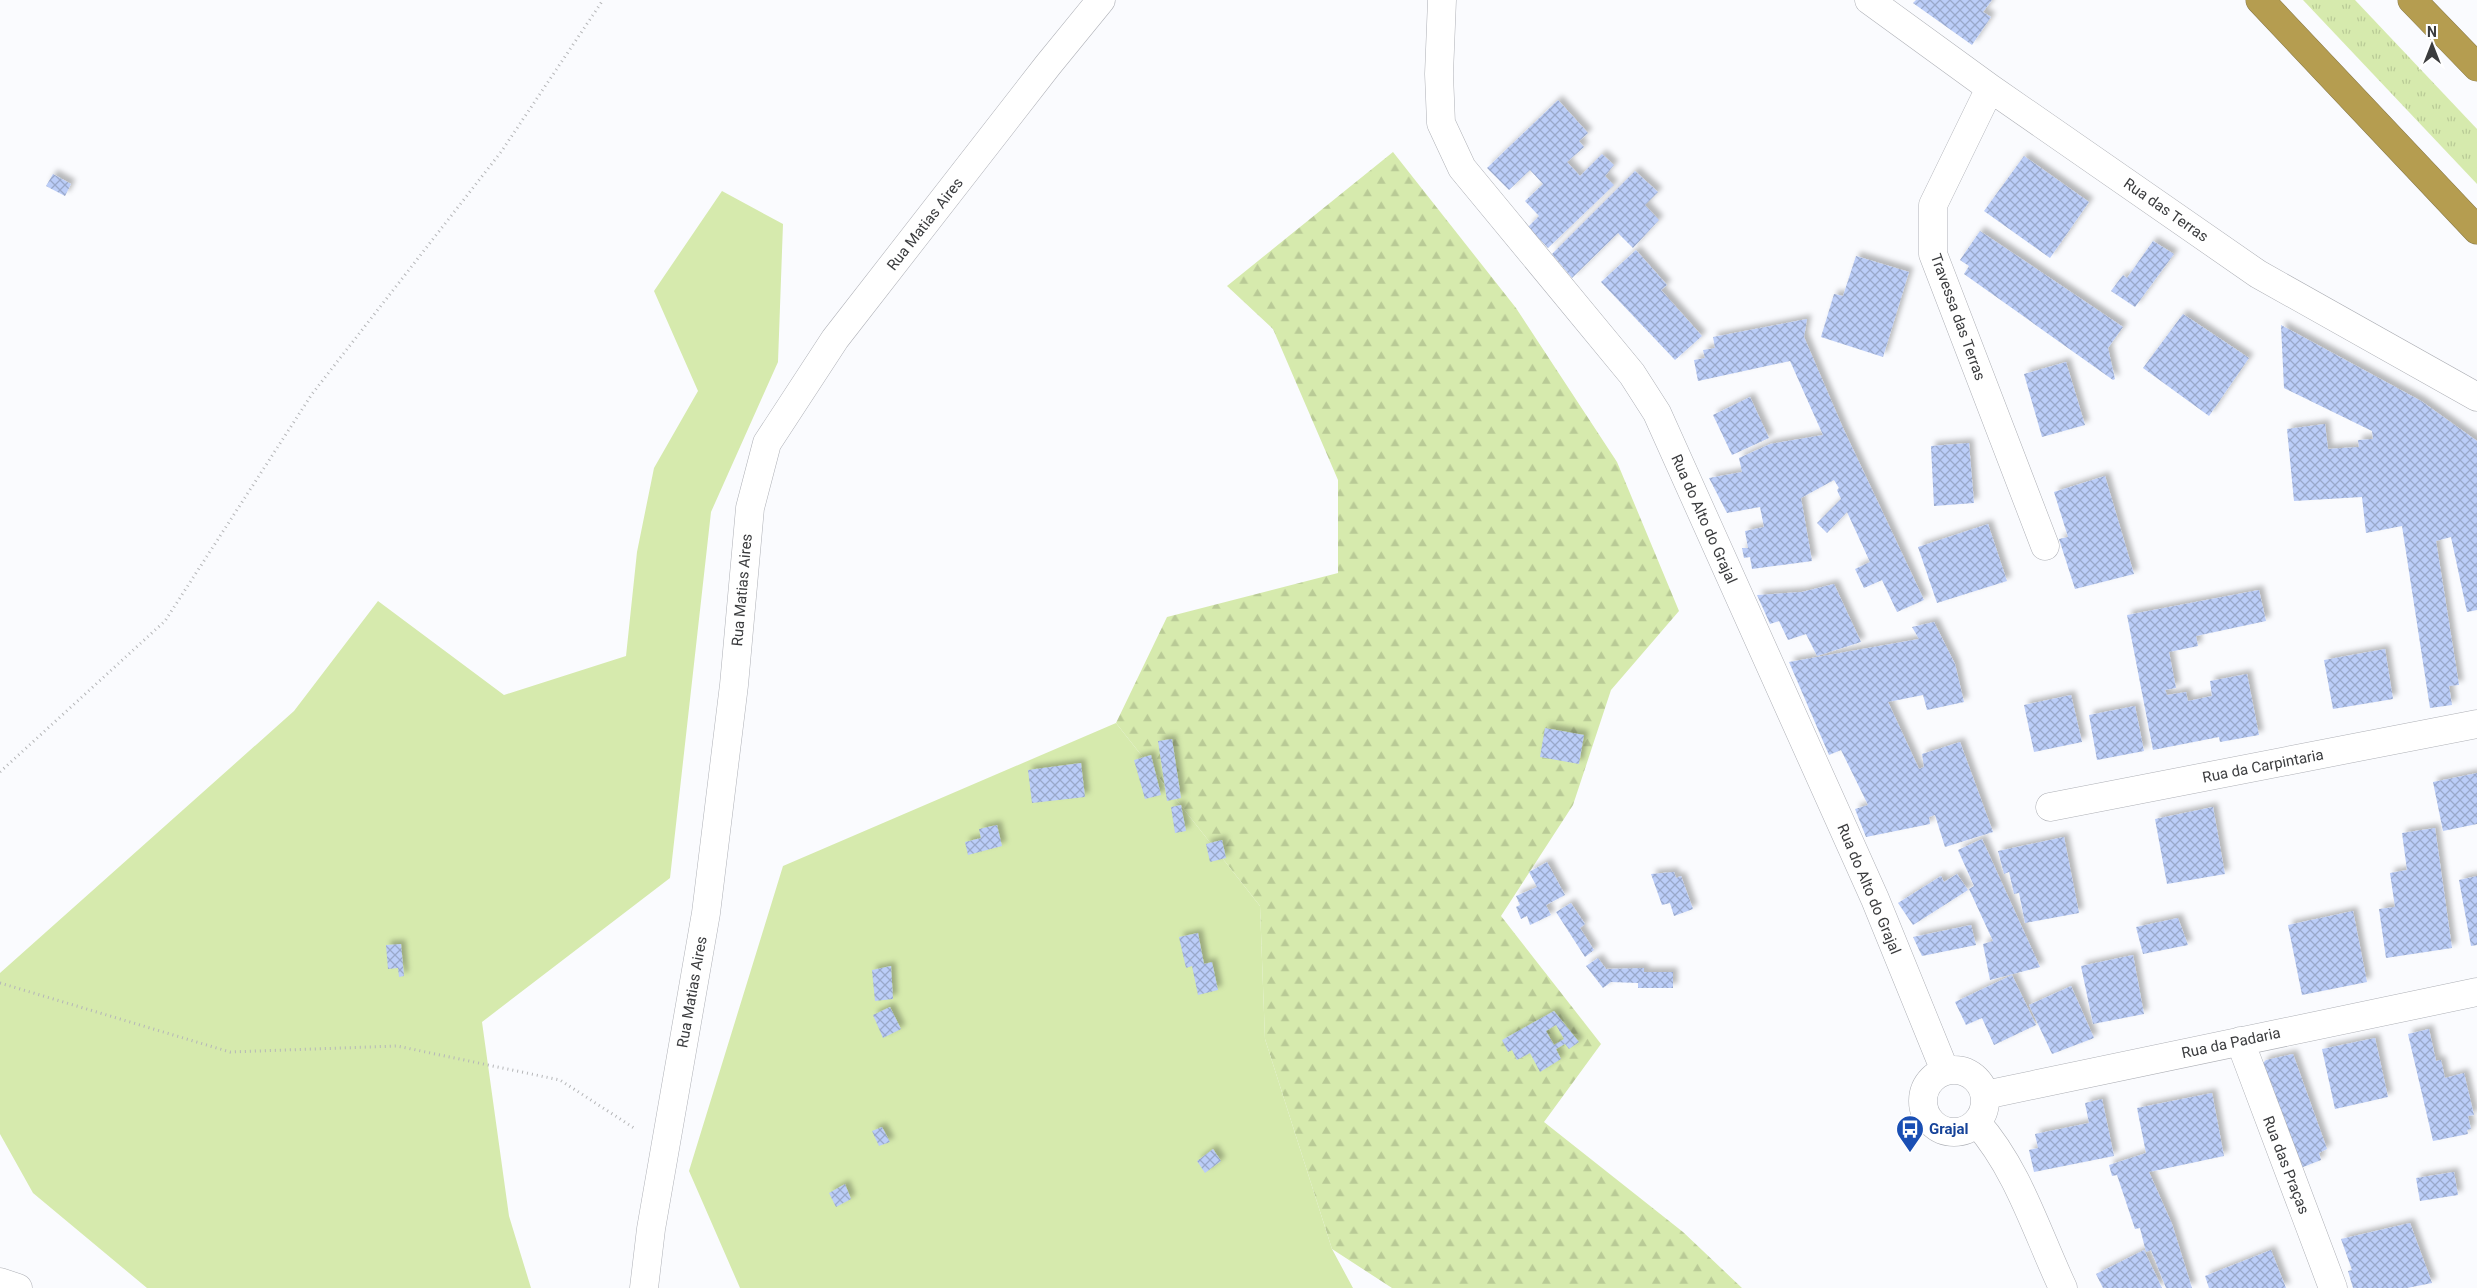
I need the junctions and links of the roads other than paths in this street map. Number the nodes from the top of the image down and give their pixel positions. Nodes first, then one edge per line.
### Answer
1 (1101, 0) edge
2 (1442, 0) edge
3 (1869, 0) edge
4 (2260, 0) edge
5 (2412, 0) edge
6 (2477, 67) edge
7 (1990, 88) junction
8 (2477, 230) edge
9 (2477, 398) edge
10 (2045, 546) dead end
11 (2477, 724) edge
12 (2050, 807) dead end
13 (2477, 992) edge
14 (2240, 1041) junction
15 (1945, 1071) junction
16 (1985, 1095) junction
17 (1977, 1123) junction
18 (0, 1282) edge
19 (18, 1288) edge
20 (644, 1288) edge
21 (2063, 1288) edge
22 (2333, 1288) edge

1 - 20 street, Rua Matias Aires
2 - 15 street, Rua do Alto do Grajal
3 - 7 street, Rua das Terras
4 - 8 highway
5 - 6 highway
7 - 9 street, Rua das Terras
7 - 10 street, Travessa das Terras
11 - 12 street, Rua da Carpintaria
13 - 14 street, Rua da Padaria
14 - 16 street, Rua da Padaria
14 - 22 street, Rua das Praças
15 - 16 street
15 - 17 street
16 - 17 street
17 - 21 street
18 - 19 street

